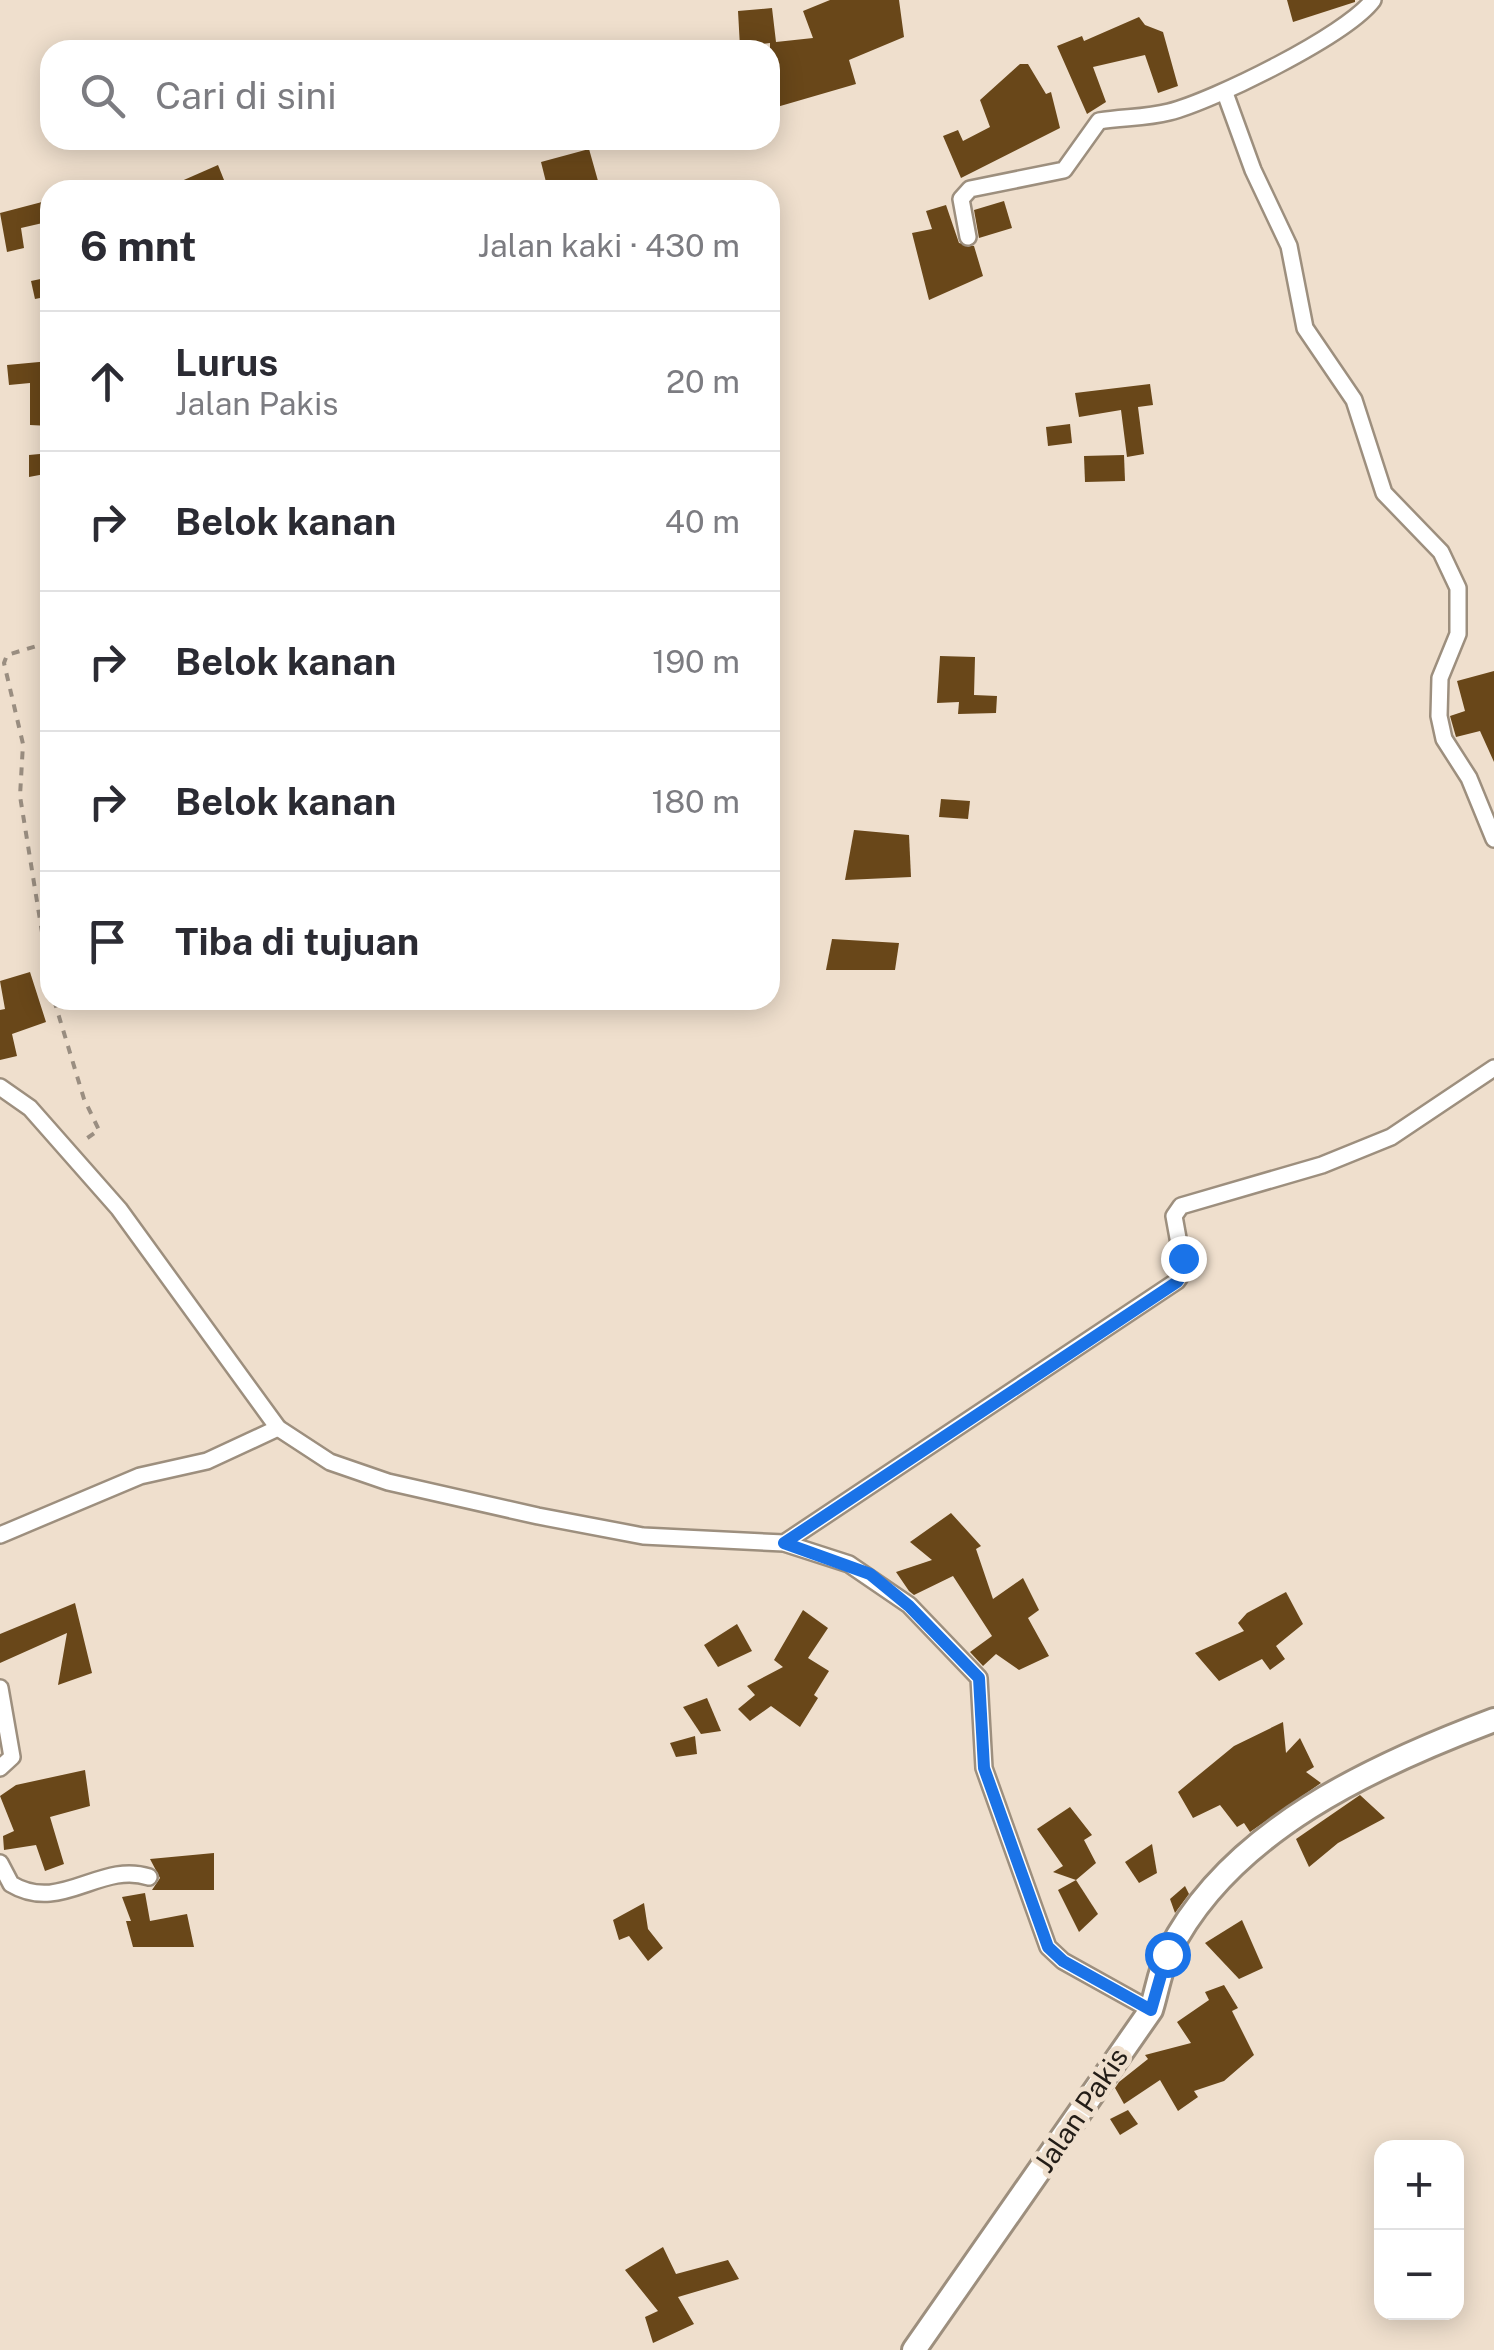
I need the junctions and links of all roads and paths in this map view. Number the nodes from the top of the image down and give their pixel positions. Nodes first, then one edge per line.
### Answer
1 (1373, 0) edge
2 (1225, 92) junction
3 (968, 237) dead end
4 (40, 645) edge
5 (1494, 839) edge
6 (40, 920) edge
7 (57, 1010) edge
8 (1494, 1068) edge
9 (0, 1087) edge
10 (74, 1162) junction
11 (278, 1428) junction
12 (0, 1535) edge
13 (784, 1543) junction
14 (0, 1688) edge
15 (1494, 1720) edge
16 (0, 1768) edge
17 (0, 1864) edge
18 (149, 1877) dead end
19 (1151, 2010) junction
20 (914, 2350) edge

1 - 2 street
2 - 3 street
2 - 5 street
4 - 6 path
7 - 10 path
8 - 13 street
9 - 10 street
10 - 11 street
11 - 12 street
11 - 13 street
13 - 19 street
14 - 16 street
15 - 19 street, Jalan Pakis
17 - 18 street
19 - 20 street, Jalan Pakis

